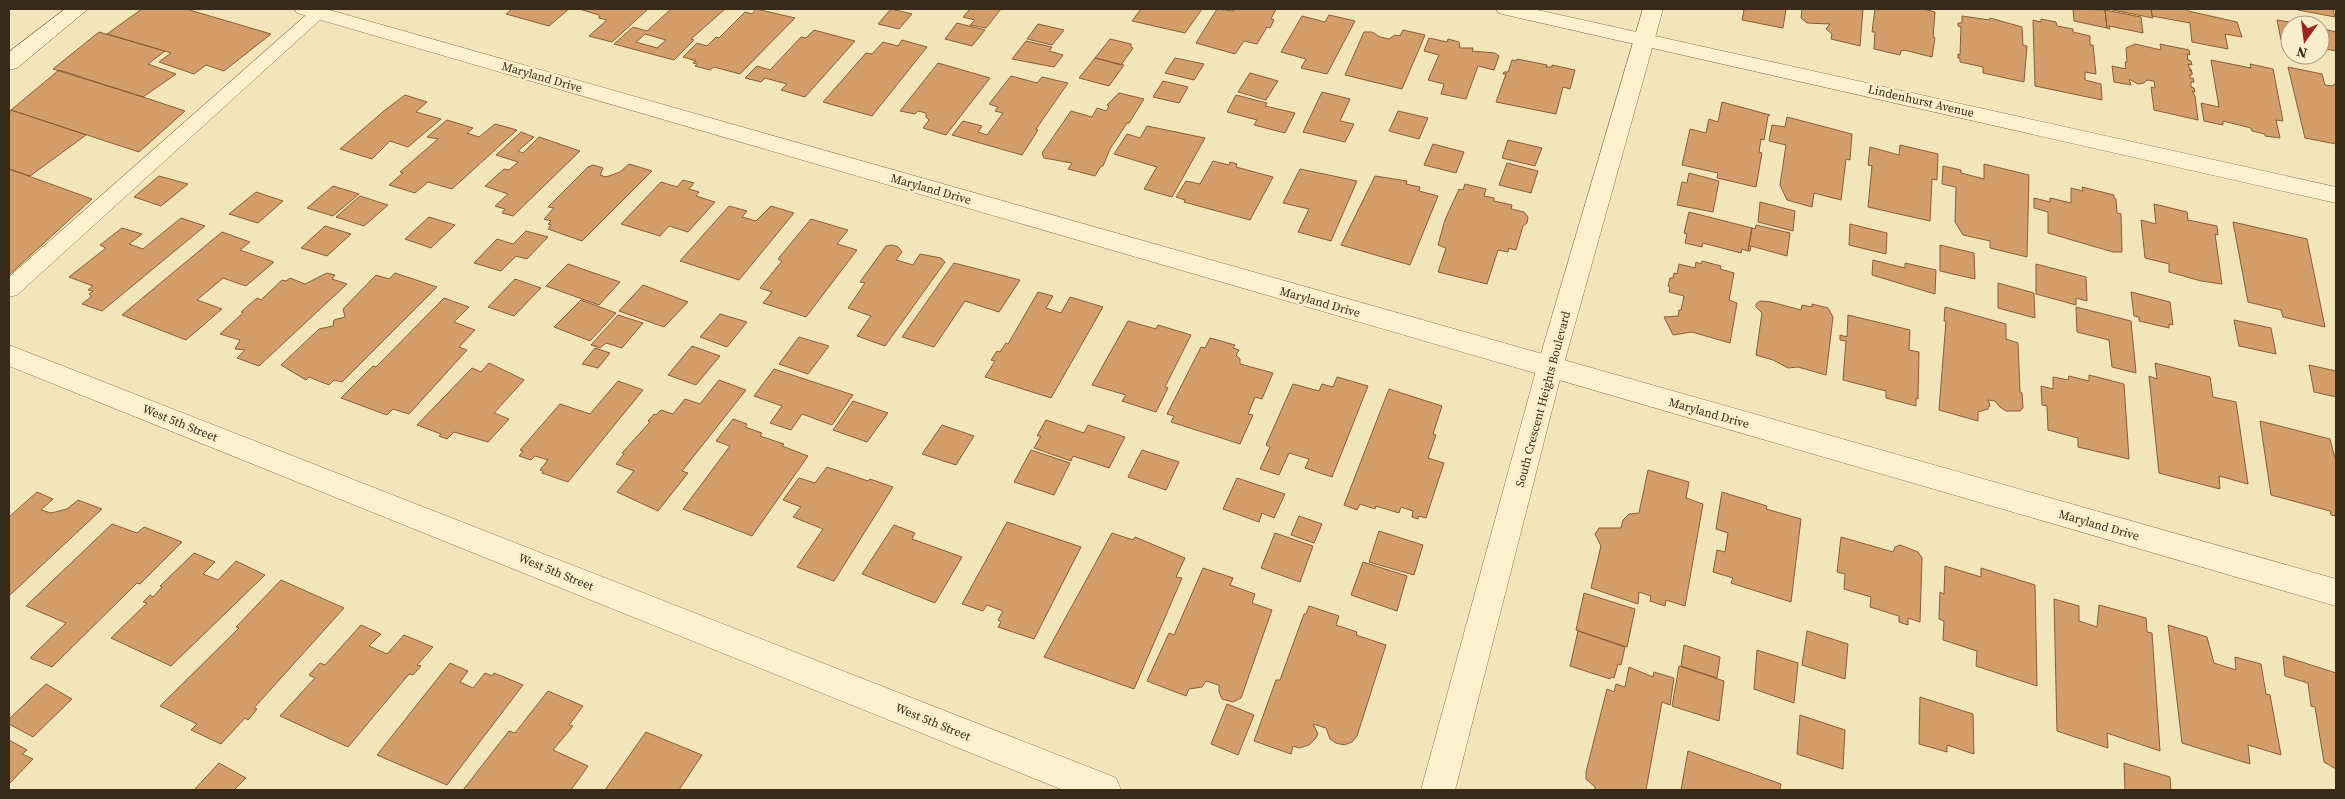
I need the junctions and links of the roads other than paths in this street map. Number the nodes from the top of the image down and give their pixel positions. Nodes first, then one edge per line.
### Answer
1 (78, 9) edge
2 (1506, 9) edge
3 (1653, 9) edge
4 (315, 10) edge
5 (1645, 39) junction
6 (9, 63) edge
7 (2336, 194) edge
8 (9, 289) edge
9 (9, 354) edge
10 (1550, 367) junction
11 (2336, 593) edge
12 (1104, 790) edge
13 (1438, 790) edge

1 - 6 street
2 - 5 street, Lindenhurst Avenue
3 - 5 street, South Crescent Heights Boulevard
4 - 8 lane
4 - 10 street, Maryland Drive
5 - 7 street, Lindenhurst Avenue
5 - 10 street, South Crescent Heights Boulevard
9 - 12 street, West 5th Street
10 - 11 street, Maryland Drive
10 - 13 street, South Crescent Heights Boulevard

